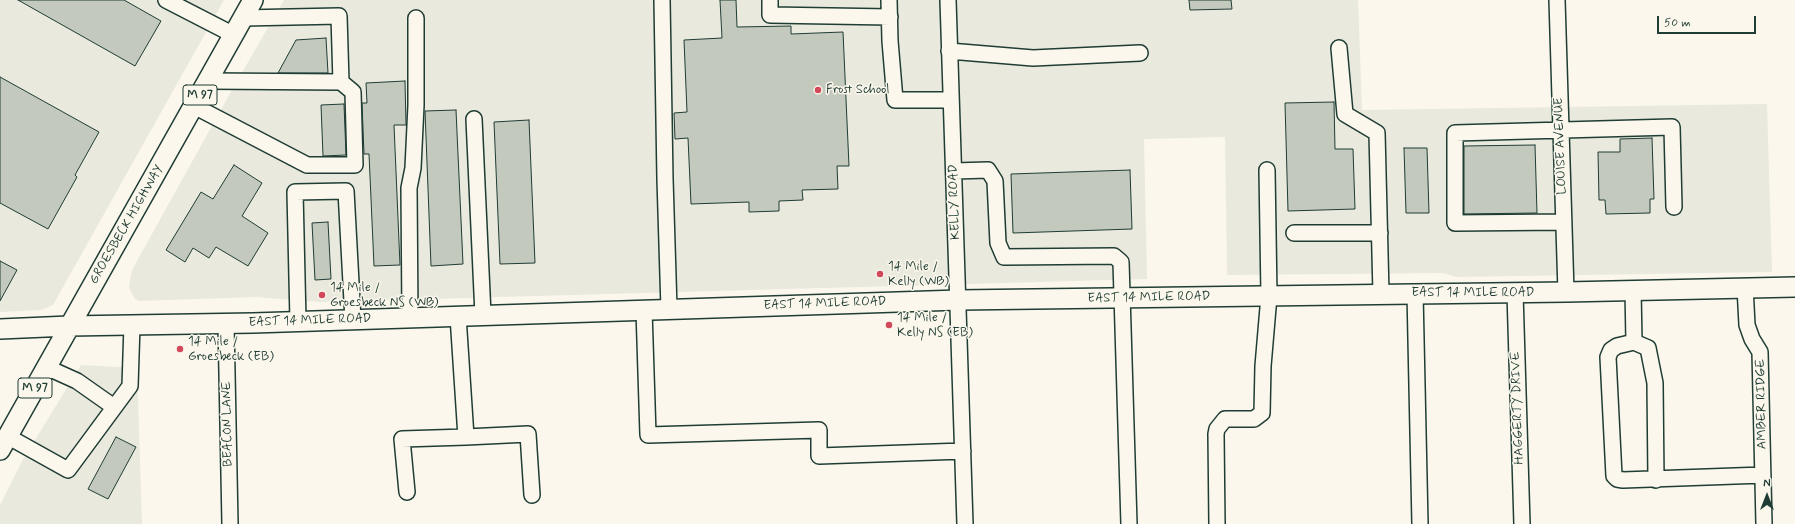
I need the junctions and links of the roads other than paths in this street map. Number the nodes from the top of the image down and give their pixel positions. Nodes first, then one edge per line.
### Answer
1 (166, 0) edge
2 (253, 0) edge
3 (662, 0) edge
4 (770, 0) edge
5 (889, 0) edge
6 (948, 0) edge
7 (1557, 0) edge
8 (890, 17) junction
9 (244, 18) junction
10 (416, 18) dead end
11 (234, 35) junction
12 (1340, 48) dead end
13 (949, 51) junction
14 (1140, 53) dead end
15 (208, 81) junction
16 (341, 82) junction
17 (951, 100) junction
18 (194, 106) junction
19 (474, 119) dead end
20 (1561, 130) junction
21 (1267, 170) dead end
22 (954, 171) junction
23 (1674, 207) dead end
24 (1564, 222) junction
25 (1294, 233) dead end
26 (1380, 233) junction
27 (1795, 286) edge
28 (1746, 287) junction
29 (1633, 290) junction
30 (1566, 292) junction
31 (1515, 293) junction
32 (1381, 294) junction
33 (1415, 294) junction
34 (1269, 296) junction
35 (1122, 299) junction
36 (958, 300) junction
37 (669, 309) junction
38 (644, 310) junction
39 (483, 315) junction
40 (458, 316) junction
41 (410, 318) junction
42 (352, 320) junction
43 (298, 321) junction
44 (226, 323) junction
45 (132, 325) junction
46 (69, 326) junction
47 (0, 329) edge
48 (1634, 342) junction
49 (46, 367) junction
50 (114, 408) junction
51 (466, 437) junction
52 (4, 443) edge
53 (963, 452) junction
54 (1763, 476) junction
55 (1656, 480) junction
56 (407, 492) dead end
57 (532, 495) dead end
58 (230, 524) edge
59 (965, 524) edge
60 (1129, 524) edge
61 (1217, 524) edge
62 (1420, 524) edge
63 (1522, 524) edge
64 (1764, 524) edge

1 - 11 street
2 - 9 main road, GROESBECK HIGHWAY / M 97
3 - 37 street
4 - 8 street
5 - 8 street
6 - 13 street, KELLY ROAD
7 - 20 street, LOUISE AVENUE
8 - 17 street
9 - 11 main road, GROESBECK HIGHWAY / M 97
9 - 16 street
10 - 41 street
11 - 15 main road, GROESBECK HIGHWAY / M 97
12 - 26 street
13 - 14 street
13 - 17 street, KELLY ROAD
15 - 16 street
15 - 18 main road, GROESBECK HIGHWAY / M 97
16 - 18 street
17 - 22 street, KELLY ROAD
18 - 46 main road, GROESBECK HIGHWAY / M 97
19 - 39 street
20 - 23 street
20 - 24 street, LOUISE AVENUE
20 - 24 street
21 - 34 street
22 - 35 street
22 - 36 street, KELLY ROAD
24 - 30 street, LOUISE AVENUE
25 - 26 street
26 - 32 street
27 - 28 main road, EAST 14 MILE ROAD
28 - 29 main road, EAST 14 MILE ROAD
28 - 54 street, AMBER RIDGE
29 - 30 main road, EAST 14 MILE ROAD
29 - 48 street
30 - 31 main road, EAST 14 MILE ROAD
31 - 33 main road, EAST 14 MILE ROAD
31 - 63 street, HAGGERTY DRIVE
32 - 33 main road, EAST 14 MILE ROAD
32 - 34 main road, EAST 14 MILE ROAD
33 - 62 street
34 - 35 main road, EAST 14 MILE ROAD
34 - 61 street
35 - 36 main road, EAST 14 MILE ROAD
35 - 60 street
36 - 37 main road, EAST 14 MILE ROAD
36 - 53 street, KELLY ROAD
37 - 38 main road, EAST 14 MILE ROAD
38 - 39 main road, EAST 14 MILE ROAD
38 - 53 street
39 - 40 main road, EAST 14 MILE ROAD
40 - 41 main road, EAST 14 MILE ROAD
40 - 51 street
41 - 42 main road, EAST 14 MILE ROAD
42 - 43 main road, EAST 14 MILE ROAD
42 - 43 street
43 - 44 main road, EAST 14 MILE ROAD
44 - 45 main road, EAST 14 MILE ROAD
44 - 58 street, BEACON LANE
45 - 46 main road, EAST 14 MILE ROAD
45 - 50 street
46 - 47 main road, EAST 14 MILE ROAD
46 - 49 main road, GROESBECK HIGHWAY / M 97
48 - 55 street
48 - 55 street
49 - 50 street
49 - 52 main road, GROESBECK HIGHWAY / M 97
50 - 52 street
51 - 56 street
51 - 57 street
53 - 59 street, KELLY ROAD
54 - 55 street
54 - 64 street, AMBER RIDGE

